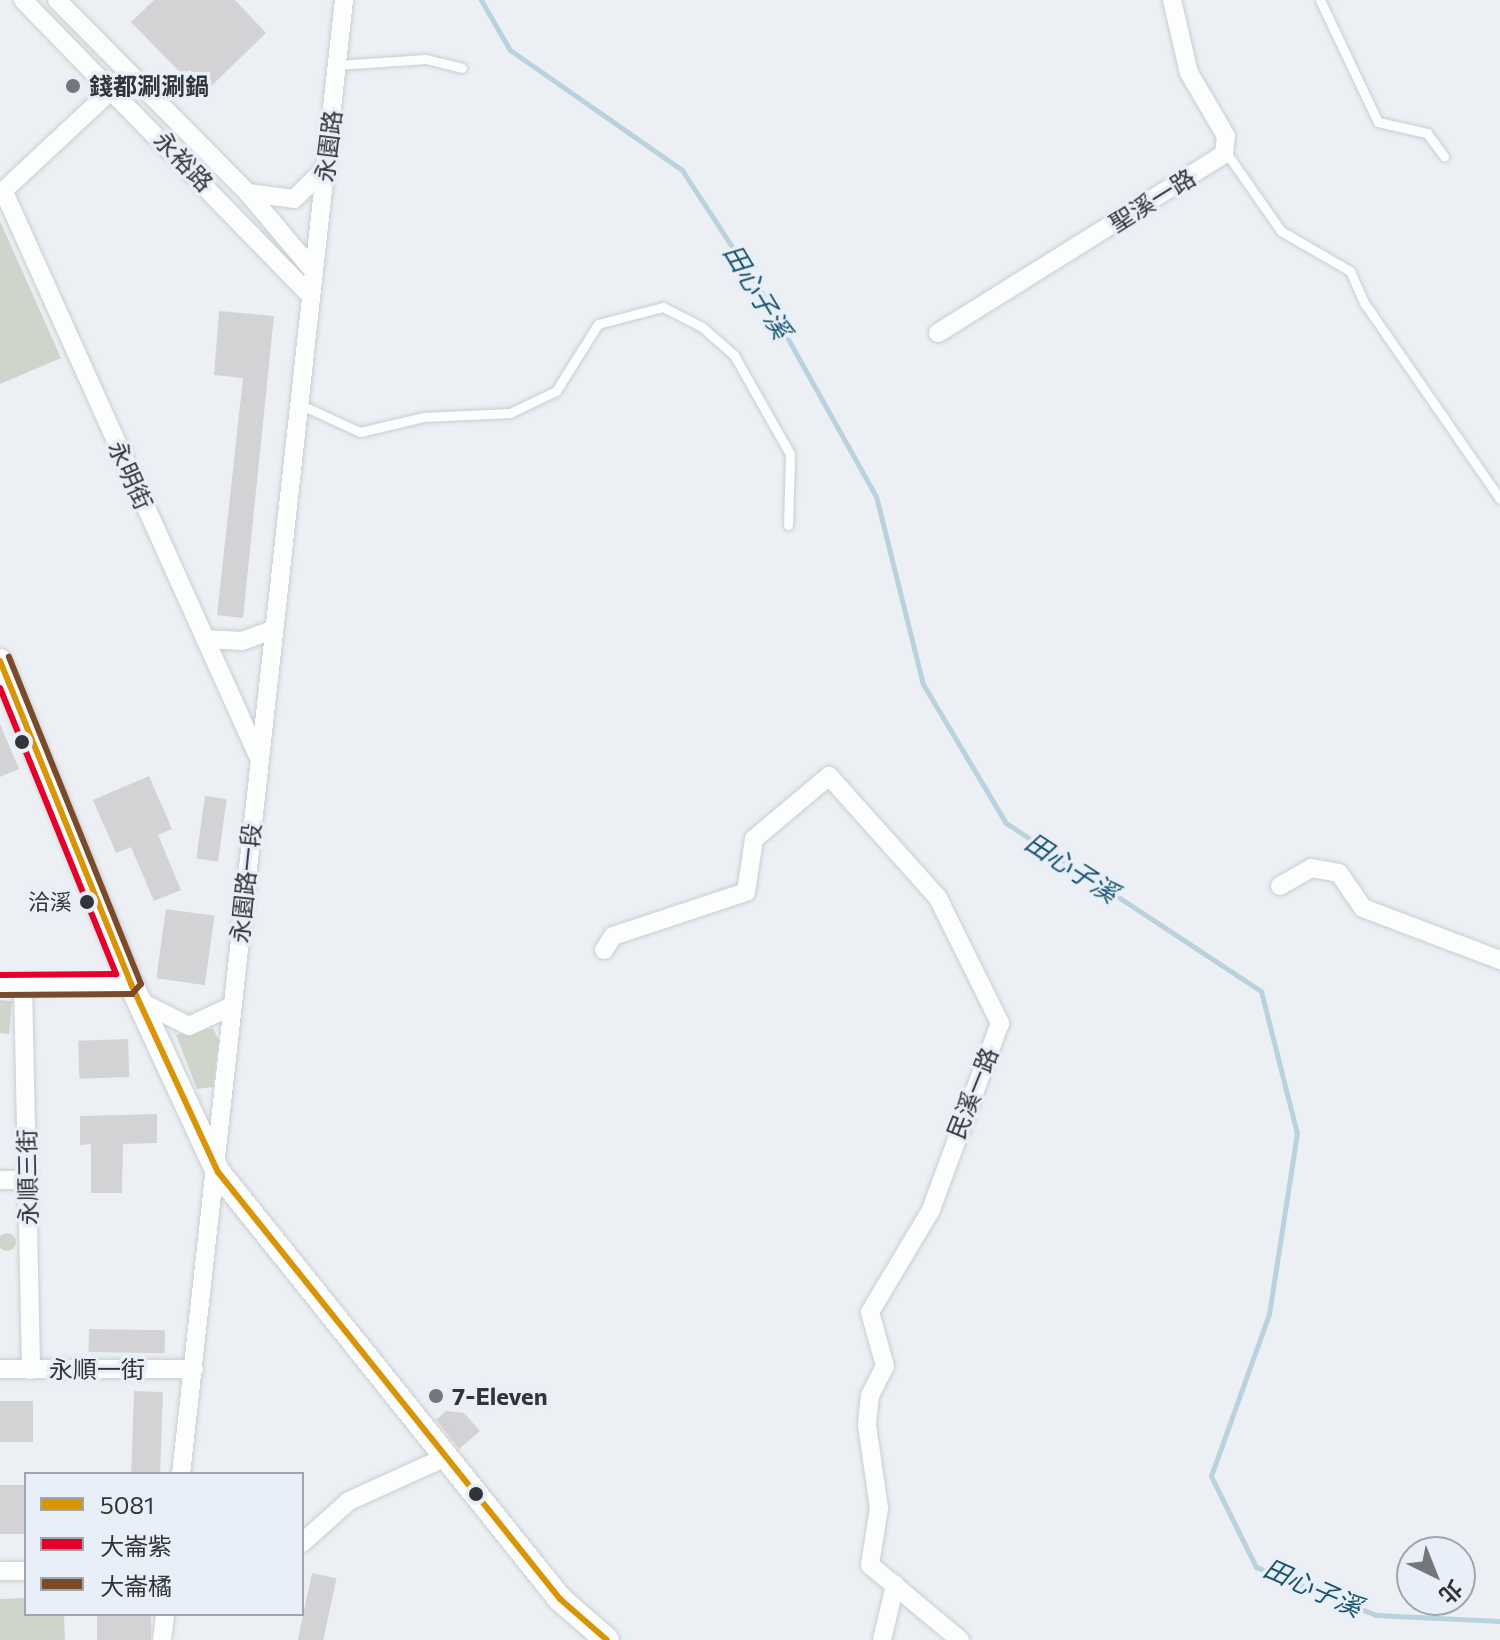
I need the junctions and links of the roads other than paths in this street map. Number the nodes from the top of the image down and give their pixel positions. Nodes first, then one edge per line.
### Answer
1 (23, 0) edge
2 (57, 0) edge
3 (344, 0) edge
4 (1172, 0) edge
5 (1320, 0) edge
6 (337, 65) junction
7 (462, 68) dead end
8 (131, 72) junction
9 (113, 89) junction
10 (1225, 151) junction
11 (1444, 156) dead end
12 (326, 167) junction
13 (2, 193) edge
14 (248, 193) junction
15 (311, 268) junction
16 (307, 292) junction
17 (938, 333) dead end
18 (296, 403) junction
19 (1500, 499) edge
20 (788, 525) dead end
21 (273, 630) junction
22 (205, 639) junction
23 (0, 661) edge
24 (7, 697) edge
25 (259, 759) junction
26 (1280, 886) dead end
27 (604, 950) dead end
28 (1500, 960) edge
29 (0, 985) edge
30 (23, 985) junction
31 (134, 992) junction
32 (232, 1006) junction
33 (218, 1172) junction
34 (0, 1180) edge
35 (27, 1180) junction
36 (0, 1369) edge
37 (194, 1369) junction
38 (31, 1370) junction
39 (446, 1457) junction
40 (181, 1472) edge
41 (304, 1541) edge
42 (0, 1571) edge
43 (24, 1571) edge
44 (895, 1585) junction
45 (165, 1616) edge
46 (162, 1640) edge
47 (607, 1640) edge
48 (882, 1640) edge
49 (960, 1640) edge

1 - 9 street, 永裕路
2 - 8 street, 永裕路
3 - 6 street, 永園路
4 - 10 street
5 - 11 lane
6 - 7 lane
6 - 12 street, 永園路
8 - 9 street
8 - 14 street, 永裕路
9 - 13 street
9 - 16 street, 永裕路
10 - 17 street, 聖溪一路
10 - 19 lane
12 - 14 street
12 - 15 street, 永園路
13 - 22 street, 永明街
14 - 15 street, 永裕路
15 - 16 street, 永園路
16 - 18 street, 永園路一段
18 - 20 lane
18 - 21 street, 永園路一段
21 - 22 street
21 - 25 street, 永園路一段
22 - 25 street, 永明街
23 - 24 street
24 - 31 street
25 - 32 street, 永園路一段
26 - 28 street
27 - 44 street, 民溪一路
29 - 30 street
30 - 31 street
30 - 35 street, 永順三街
31 - 32 street
31 - 33 street
32 - 33 street, 永園路一段
33 - 37 street, 永園路一段
33 - 39 street
34 - 35 street
35 - 38 street, 永順三街
36 - 38 street, 永順一街
37 - 38 street, 永順一街
37 - 40 street, 永園路一段
39 - 41 street
39 - 47 street
42 - 43 street
44 - 48 street
44 - 49 street
45 - 46 street

